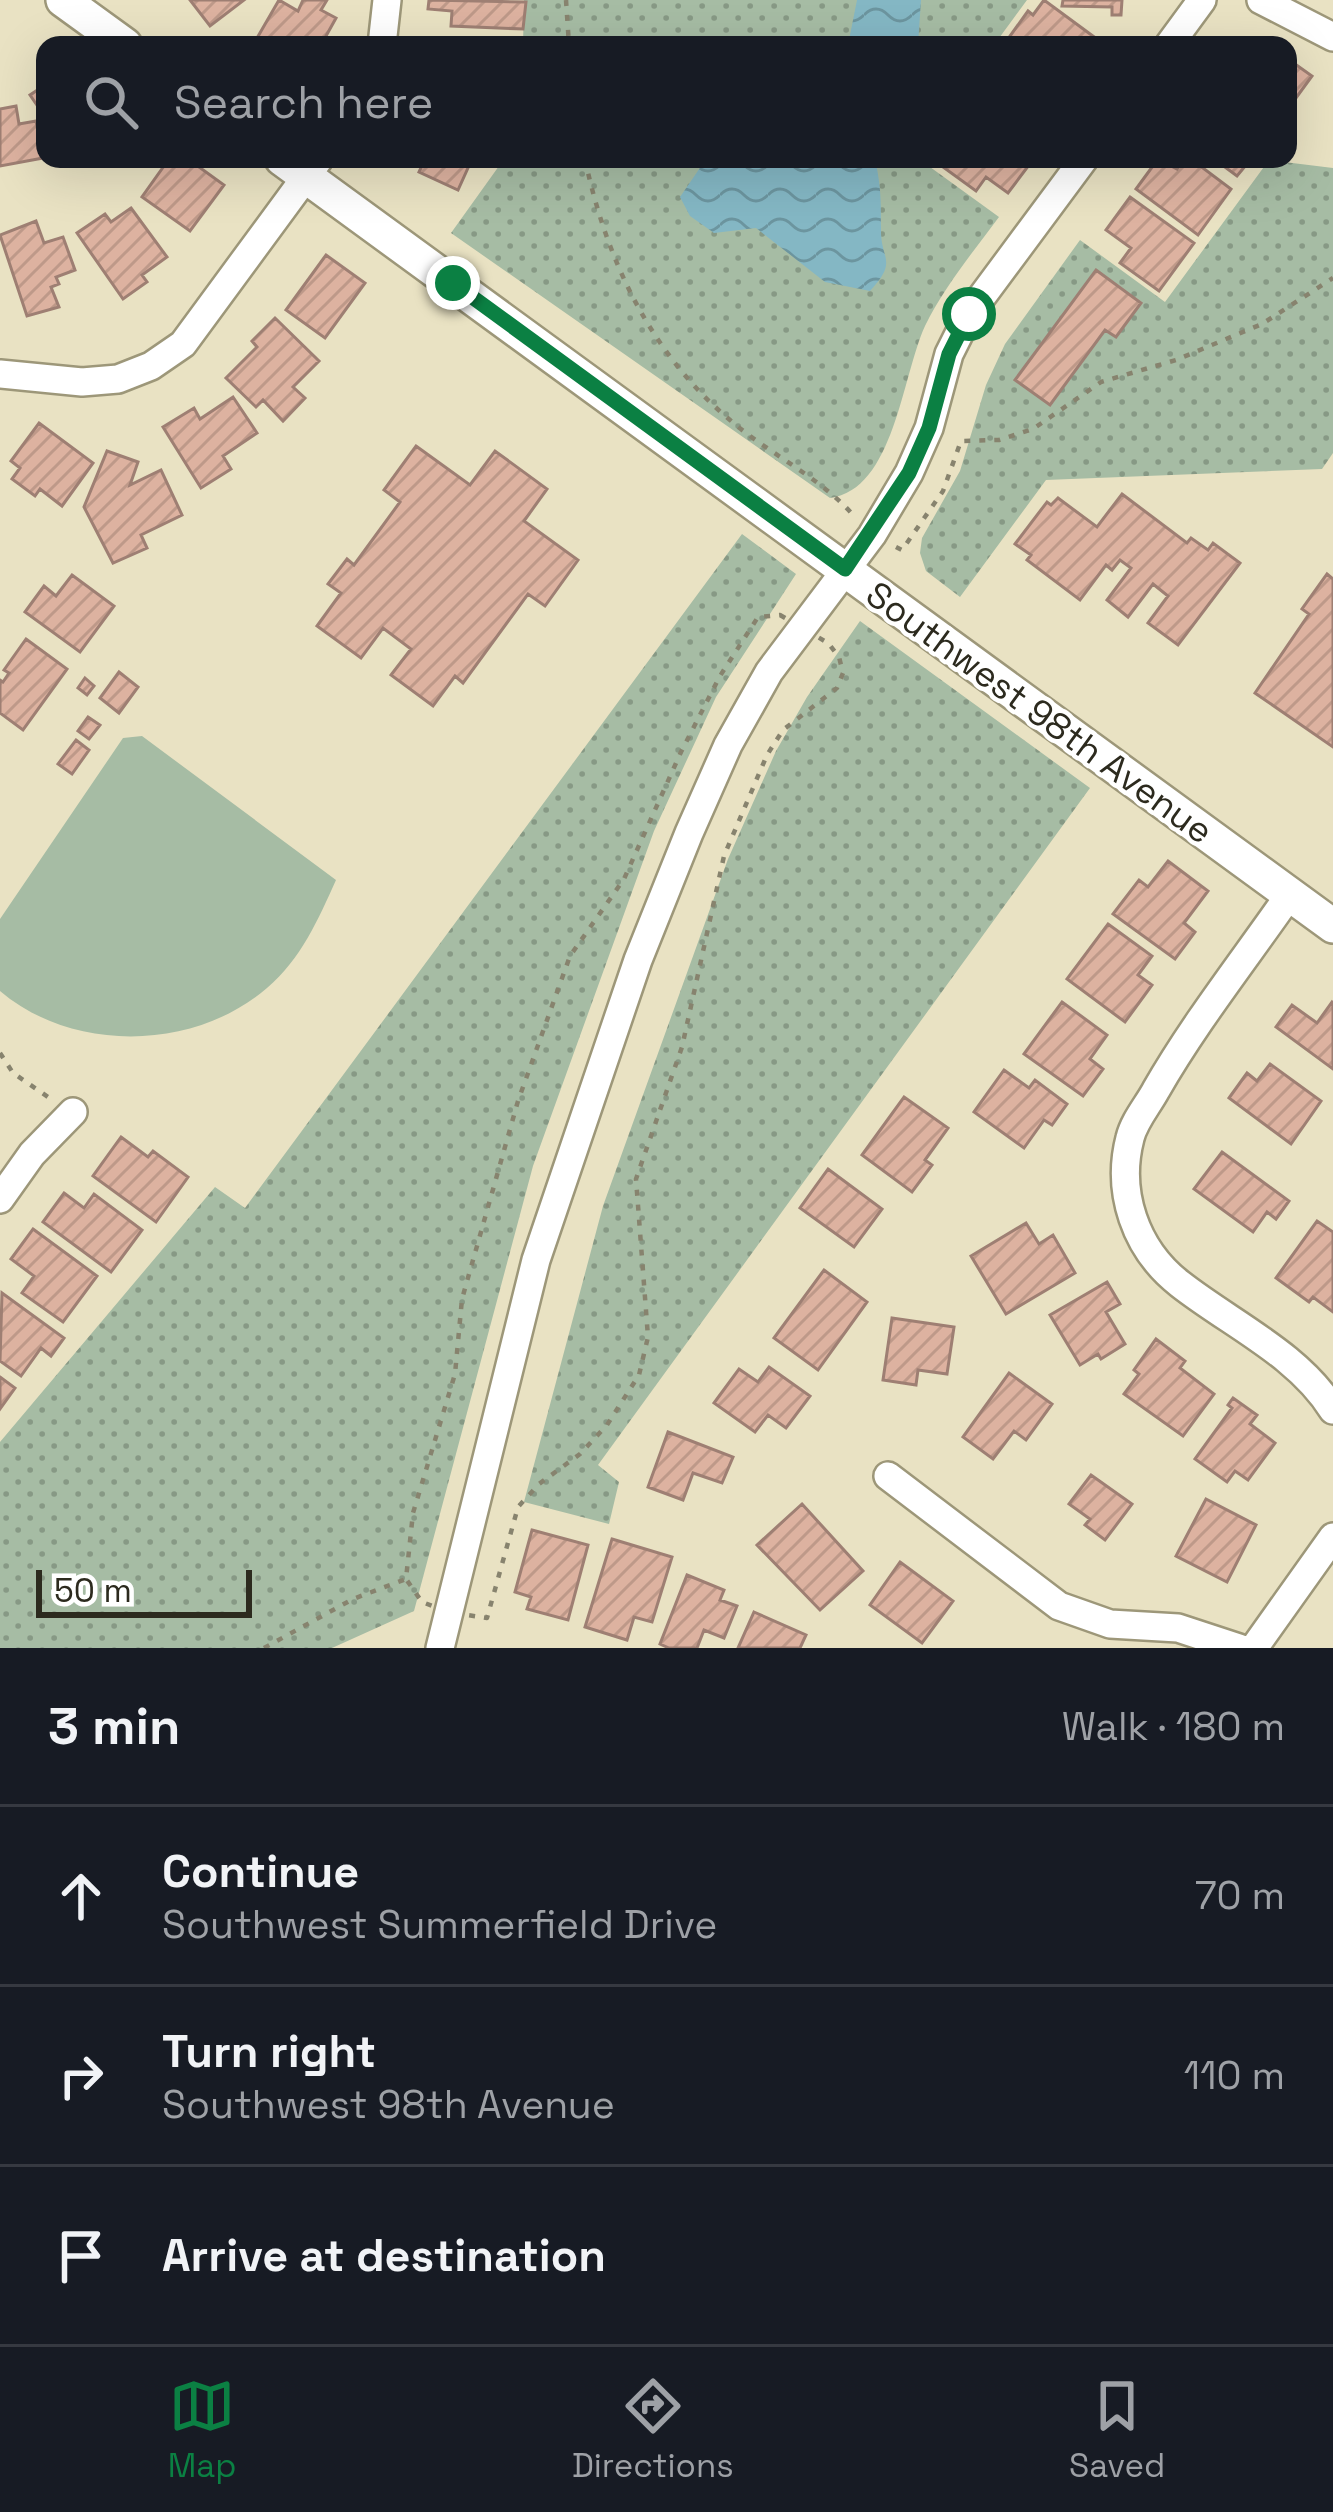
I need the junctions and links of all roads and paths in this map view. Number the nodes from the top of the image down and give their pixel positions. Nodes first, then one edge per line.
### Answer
1 (63, 0) edge
2 (387, 0) edge
3 (566, 0) edge
4 (1202, 0) edge
5 (1261, 0) edge
6 (113, 36) edge
7 (383, 36) edge
8 (568, 36) edge
9 (1176, 36) edge
10 (1333, 37) edge
11 (300, 168) edge
12 (306, 168) edge
13 (587, 168) edge
14 (1077, 168) edge
15 (614, 259) dead end
16 (0, 374) edge
17 (845, 569) junction
18 (1291, 894) junction
19 (1333, 926) edge
20 (0, 1053) edge
21 (74, 1112) joint
22 (0, 1199) edge
23 (1333, 1410) edge
24 (889, 1475) dead end
25 (1333, 1537) edge
26 (406, 1579) dead end
27 (450, 1646) edge
28 (263, 1648) edge
29 (1239, 1648) edge
30 (1254, 1648) edge

1 - 6 street
2 - 7 street
3 - 8 path
4 - 9 street
5 - 10 street
11 - 16 street
12 - 17 street, Southwest 98th Avenue
13 - 15 path
14 - 17 street
17 - 18 street, Southwest 98th Avenue
17 - 27 street
18 - 19 street, Southwest 98th Avenue
18 - 23 street
20 - 21 path
21 - 22 street
24 - 29 street
25 - 30 street
26 - 28 path

